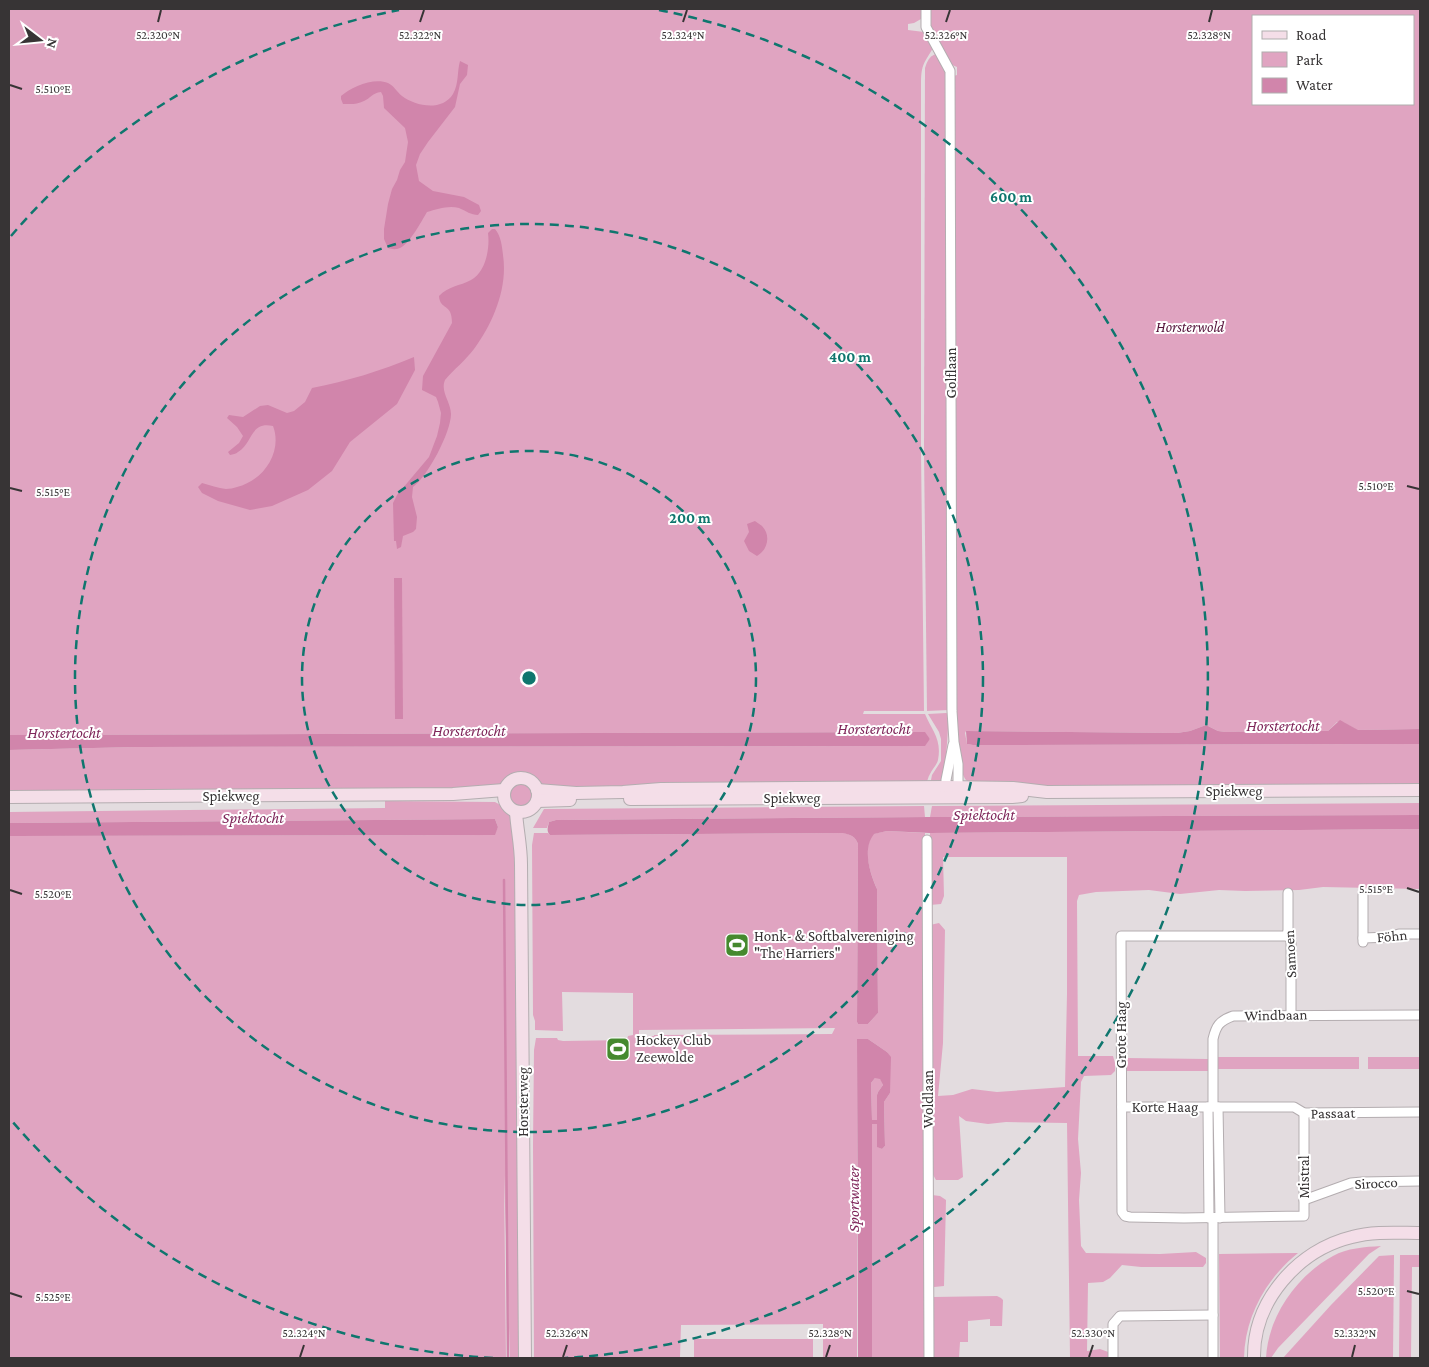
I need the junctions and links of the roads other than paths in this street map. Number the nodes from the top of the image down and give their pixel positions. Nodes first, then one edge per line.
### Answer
1 (926, 9) edge
2 (1420, 790) edge
3 (952, 792) junction
4 (504, 794) junction
5 (537, 796) junction
6 (9, 797) edge
7 (521, 812) junction
8 (927, 840) dead end
9 (1288, 893) dead end
10 (1363, 894) dead end
11 (1420, 934) edge
12 (1287, 936) junction
13 (1292, 1015) junction
14 (1420, 1015) edge
15 (1122, 1107) junction
16 (1213, 1107) junction
17 (1420, 1112) edge
18 (1304, 1113) junction
19 (1420, 1181) edge
20 (1304, 1200) junction
21 (1214, 1218) junction
22 (1420, 1232) edge
23 (1420, 1240) edge
24 (1213, 1315) junction
25 (525, 1358) edge
26 (929, 1358) edge
27 (1113, 1358) edge
28 (1213, 1358) edge
29 (1254, 1358) edge
30 (1261, 1358) edge

1 - 3 street, Golflaan
2 - 3 main road, Spiekweg
3 - 5 main road, Spiekweg
4 - 5 main road
4 - 6 main road, Spiekweg
4 - 7 main road
5 - 7 main road
7 - 25 main road, Horsterweg
8 - 26 street, Woldlaan
9 - 12 street, Samoen
10 - 11 street, Föhn
12 - 13 street, Samoen
12 - 15 street, Grote Haag
13 - 14 street, Windbaan
13 - 16 street, Windbaan
15 - 16 street, Korte Haag
15 - 21 street, Grote Haag
16 - 18 street, Passaat
16 - 21 street, Windbaan
17 - 18 street, Passaat
18 - 20 street, Mistral
19 - 20 street, Sirocco
20 - 21 street, Mistral
21 - 24 street, Windbaan
22 - 29 main road
23 - 30 main road
24 - 27 street
24 - 28 street, Windbaan

